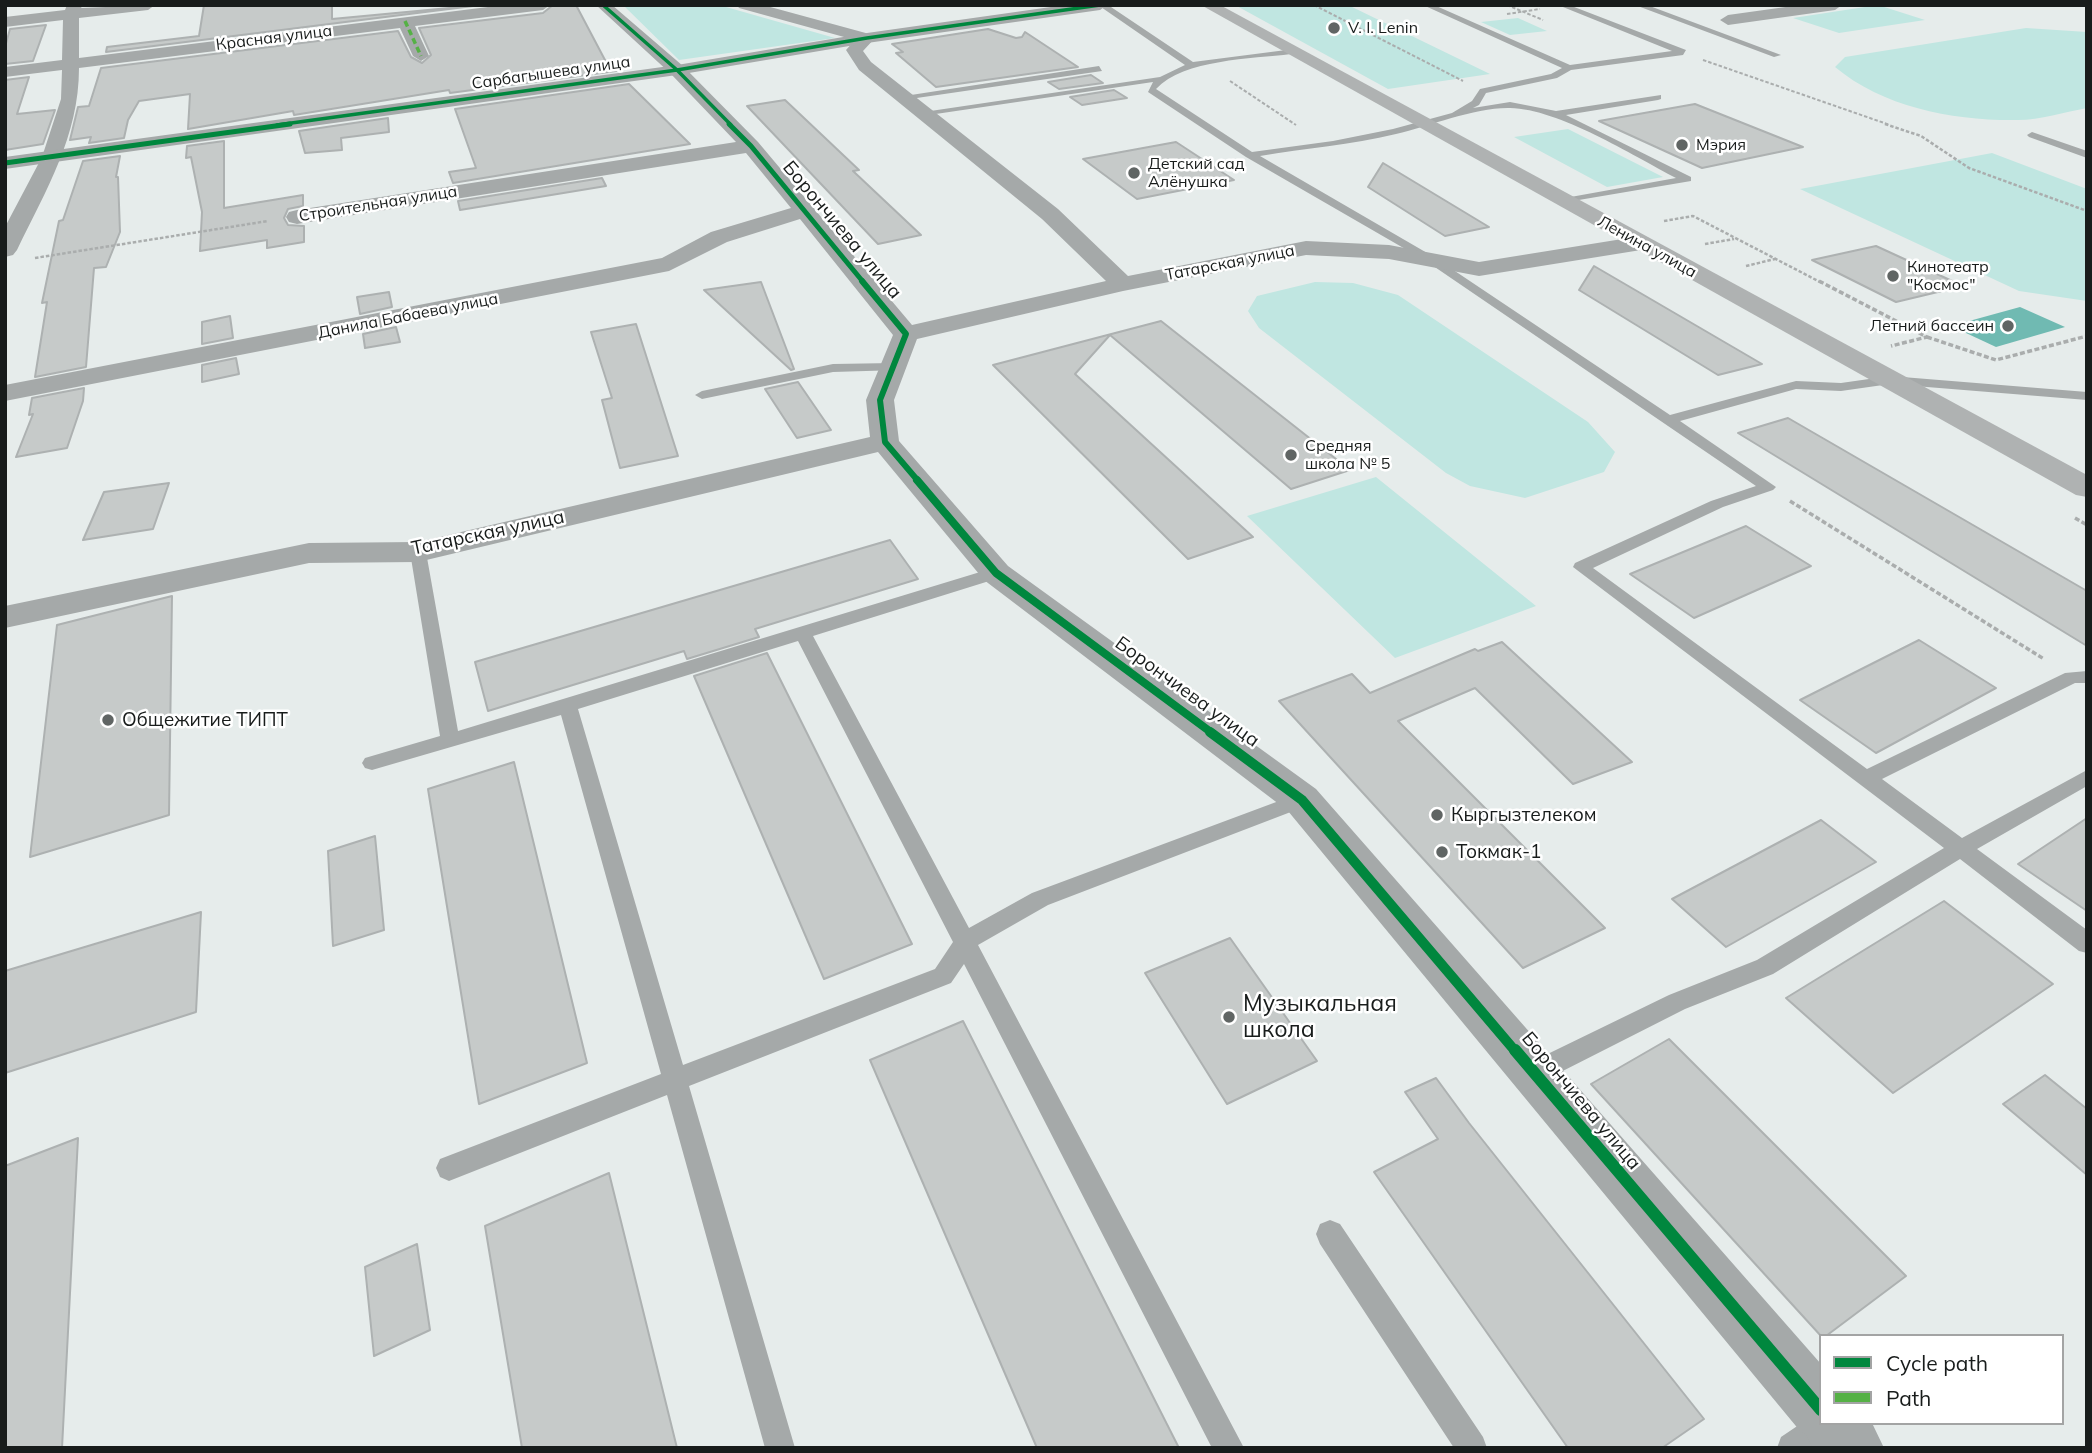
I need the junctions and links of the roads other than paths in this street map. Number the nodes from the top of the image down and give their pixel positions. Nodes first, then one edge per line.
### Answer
1 (148, 5) edge
2 (543, 5) edge
3 (603, 5) edge
4 (744, 5) edge
5 (1101, 5) edge
6 (1208, 5) edge
7 (1427, 5) edge
8 (1639, 5) edge
9 (1835, 5) edge
10 (1563, 6) edge
11 (73, 10) edge
12 (1728, 20) dead end
13 (405, 21) junction
14 (5, 22) edge
15 (867, 38) junction
16 (1292, 51) junction
17 (421, 55) dead end
18 (1777, 55) dead end
19 (69, 64) junction
20 (1191, 65) junction
21 (1569, 68) junction
22 (677, 69) junction
23 (1099, 69) dead end
24 (5, 72) edge
25 (1158, 79) junction
26 (903, 97) junction
27 (1658, 97) dead end
28 (922, 113) junction
29 (1556, 114) junction
30 (1455, 115) junction
31 (1422, 123) junction
32 (2032, 135) dead end
33 (751, 146) junction
34 (1251, 155) junction
35 (2087, 155) edge
36 (52, 157) junction
37 (5, 163) edge
38 (1565, 201) junction
39 (803, 211) junction
40 (297, 217) road end
41 (1641, 243) junction
42 (5, 250) edge
43 (1430, 259) junction
44 (1123, 284) junction
45 (900, 350) junction
46 (1889, 380) junction
47 (5, 393) edge
48 (702, 395) dead end
49 (2087, 396) edge
50 (1667, 420) junction
51 (885, 442) junction
52 (2087, 488) edge
53 (418, 552) junction
54 (996, 573) junction
55 (5, 617) edge
56 (802, 632) junction
57 (2079, 677) edge
58 (568, 706) junction
59 (450, 740) junction
60 (372, 763) dead end
61 (2087, 777) edge
62 (1866, 778) junction
63 (1302, 800) junction
64 (1961, 848) junction
65 (965, 941) junction
66 (2087, 944) edge
67 (1534, 1073) junction
68 (676, 1080) junction
69 (449, 1168) dead end
70 (1330, 1234) dead end
71 (1819, 1408) edge
72 (1822, 1425) edge
73 (1834, 1425) edge
74 (780, 1448) edge
75 (1229, 1448) edge
76 (1472, 1448) edge
77 (1792, 1448) edge
78 (1853, 1448) edge

1 - 11 street
2 - 13 street, Красная улица
3 - 22 street, Борончиева улица
4 - 15 street
5 - 15 street, Сарбагышева улица
5 - 20 lane
6 - 16 main road, Ленина улица
7 - 21 lane
8 - 18 lane
9 - 12 street
10 - 21 lane
11 - 14 street
11 - 19 street
13 - 17 street
13 - 19 street, Красная улица
15 - 22 street, Сарбагышева улица
15 - 26 street
16 - 20 lane
16 - 31 main road, Ленина улица
19 - 24 street, Красная улица
19 - 36 street
20 - 25 lane
21 - 30 lane
22 - 33 street, Борончиева улица
22 - 36 street, Сарбагышева улица
23 - 26 lane
25 - 28 lane
25 - 34 lane
26 - 28 street
27 - 29 lane
28 - 44 street
29 - 30 lane
29 - 38 lane
30 - 31 lane
31 - 34 lane
31 - 38 main road, Ленина улица
32 - 35 lane
33 - 39 street, Борончиева улица
33 - 40 street, Строительная улица
34 - 43 lane
36 - 37 street, Сарбагышева улица
36 - 42 street
38 - 41 main road, Ленина улица
39 - 45 street, Борончиева улица
39 - 47 street, Данила Бабаева улица
41 - 43 street, Татарская улица
41 - 46 main road, Ленина улица
43 - 44 street, Татарская улица
43 - 50 lane
44 - 45 street, Татарская улица
45 - 48 lane
45 - 51 street
46 - 49 lane
46 - 50 lane
46 - 52 main road, Ленина улица
50 - 62 lane
51 - 53 street, Татарская улица
51 - 54 street, Борончиева улица
53 - 55 street, Татарская улица
53 - 59 lane
54 - 56 lane
54 - 63 street, Борончиева улица
56 - 58 lane
56 - 65 lane
57 - 62 lane
58 - 59 lane
58 - 68 lane
59 - 60 lane
61 - 64 lane
62 - 64 lane
63 - 65 lane
63 - 67 street, Борончиева улица
64 - 66 lane
64 - 67 lane
65 - 68 lane
65 - 75 lane
67 - 71 street, Борончиева улица
68 - 69 lane
68 - 74 lane
70 - 76 lane
72 - 77 lane
73 - 78 street

